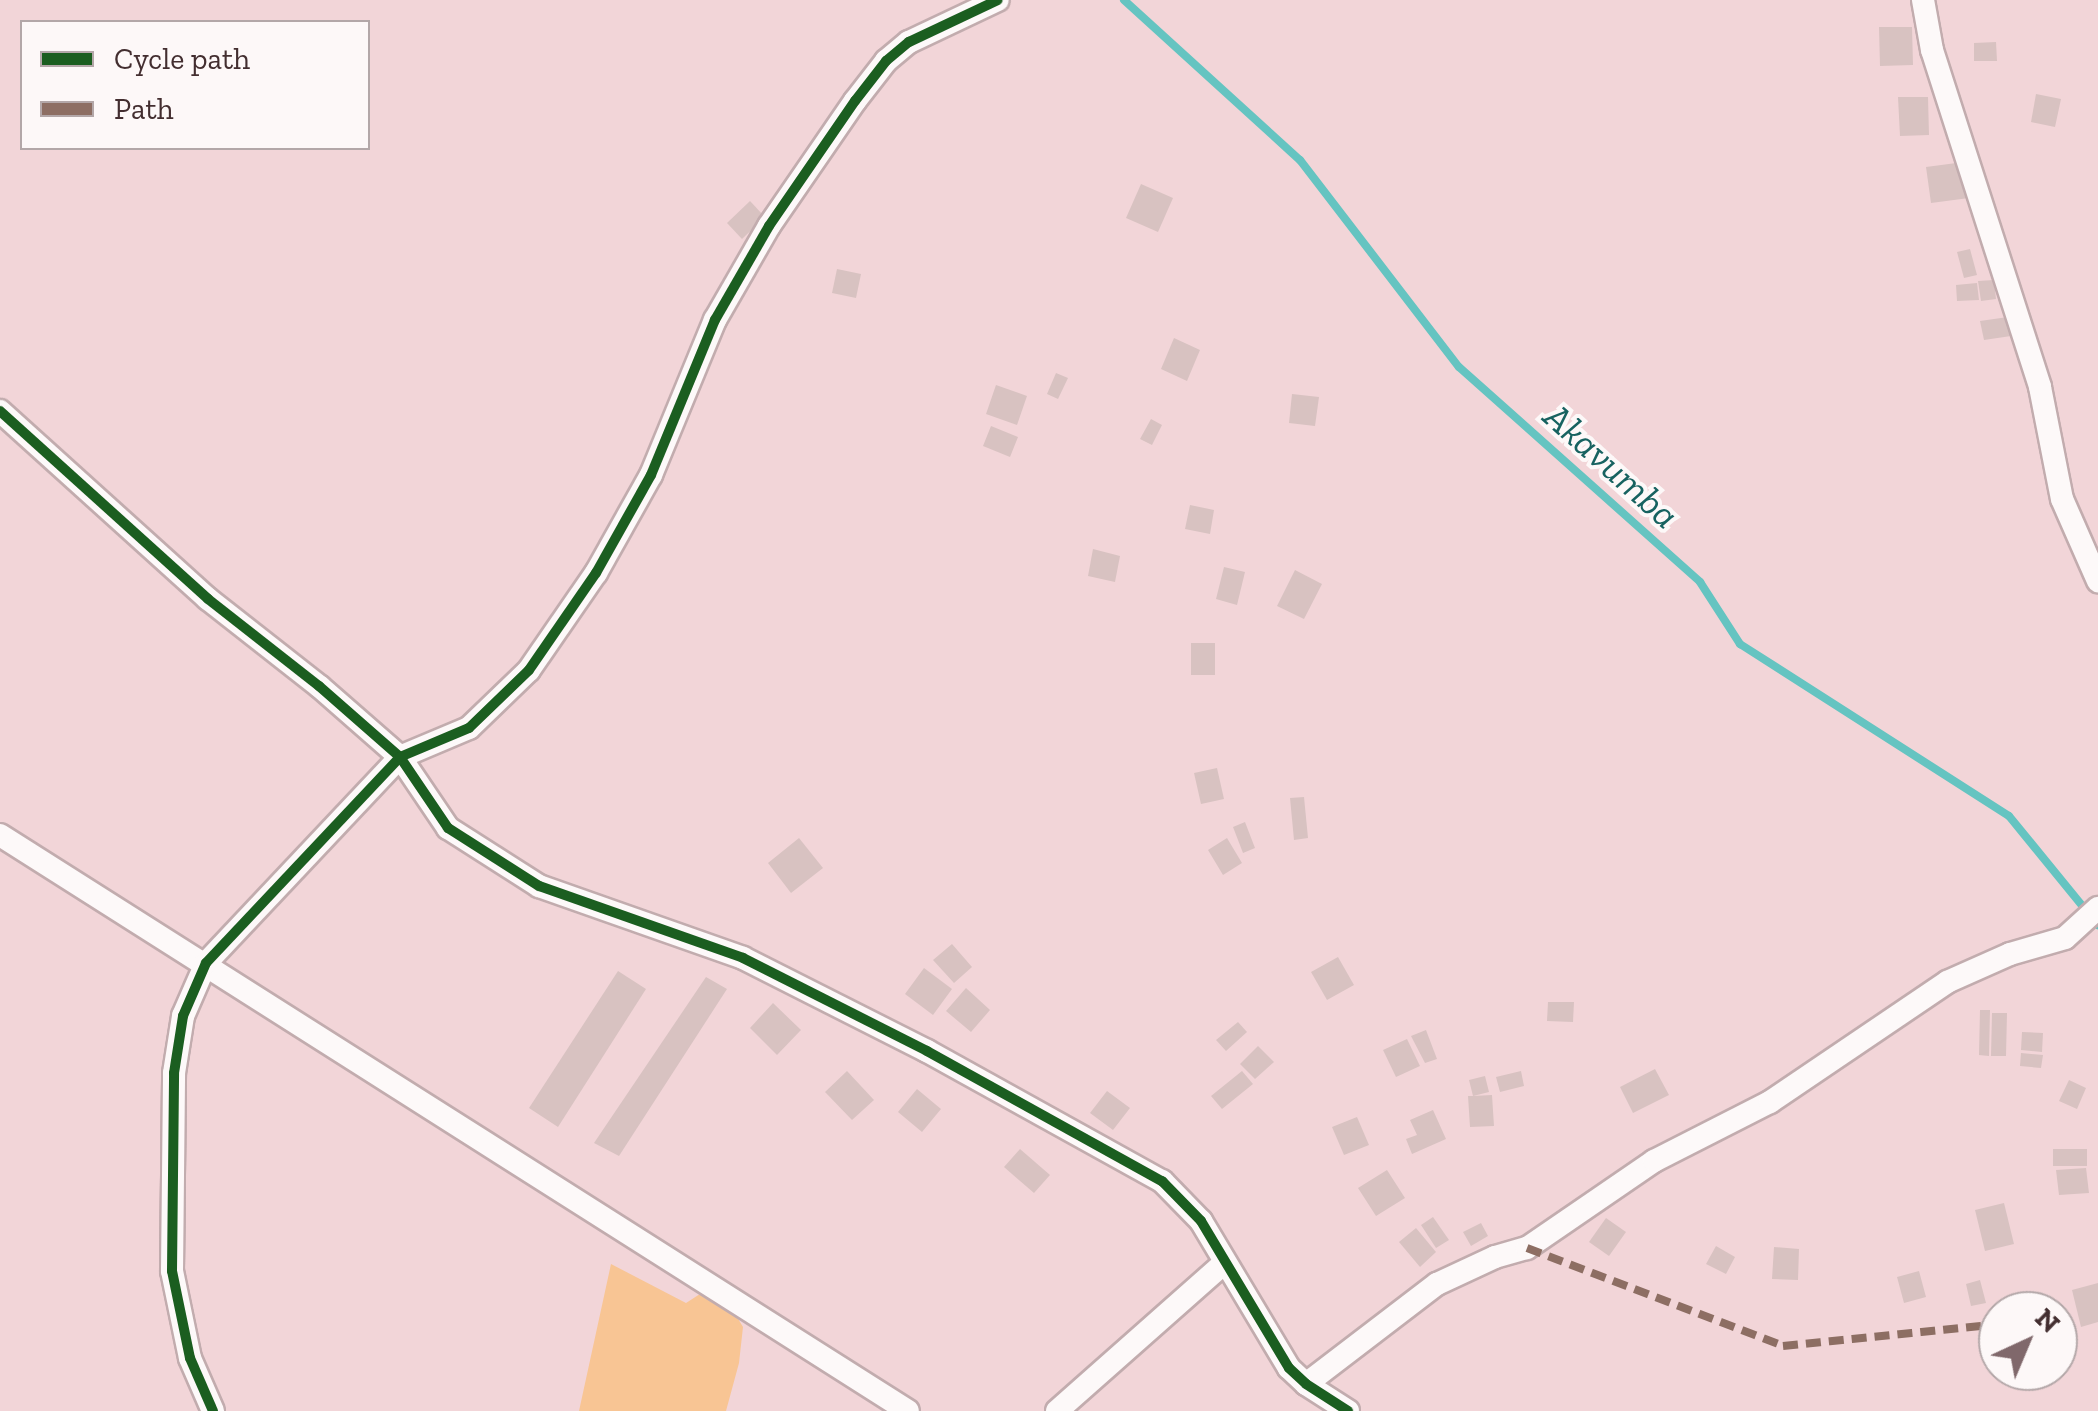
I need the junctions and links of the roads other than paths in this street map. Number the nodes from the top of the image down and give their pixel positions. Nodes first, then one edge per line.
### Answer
1 (998, 0) edge
2 (1923, 0) edge
3 (0, 411) edge
4 (2098, 581) edge
5 (400, 756) junction
6 (0, 835) edge
7 (2098, 908) edge
8 (206, 963) junction
9 (1224, 1263) junction
10 (1306, 1384) junction
11 (213, 1411) edge
12 (908, 1411) edge
13 (1057, 1411) edge
14 (1348, 1411) edge

1 - 5 street
2 - 4 street
3 - 5 street
5 - 8 street
5 - 9 street
6 - 8 street
7 - 10 street
8 - 11 street
8 - 12 street
9 - 10 street
9 - 13 street
10 - 14 street

